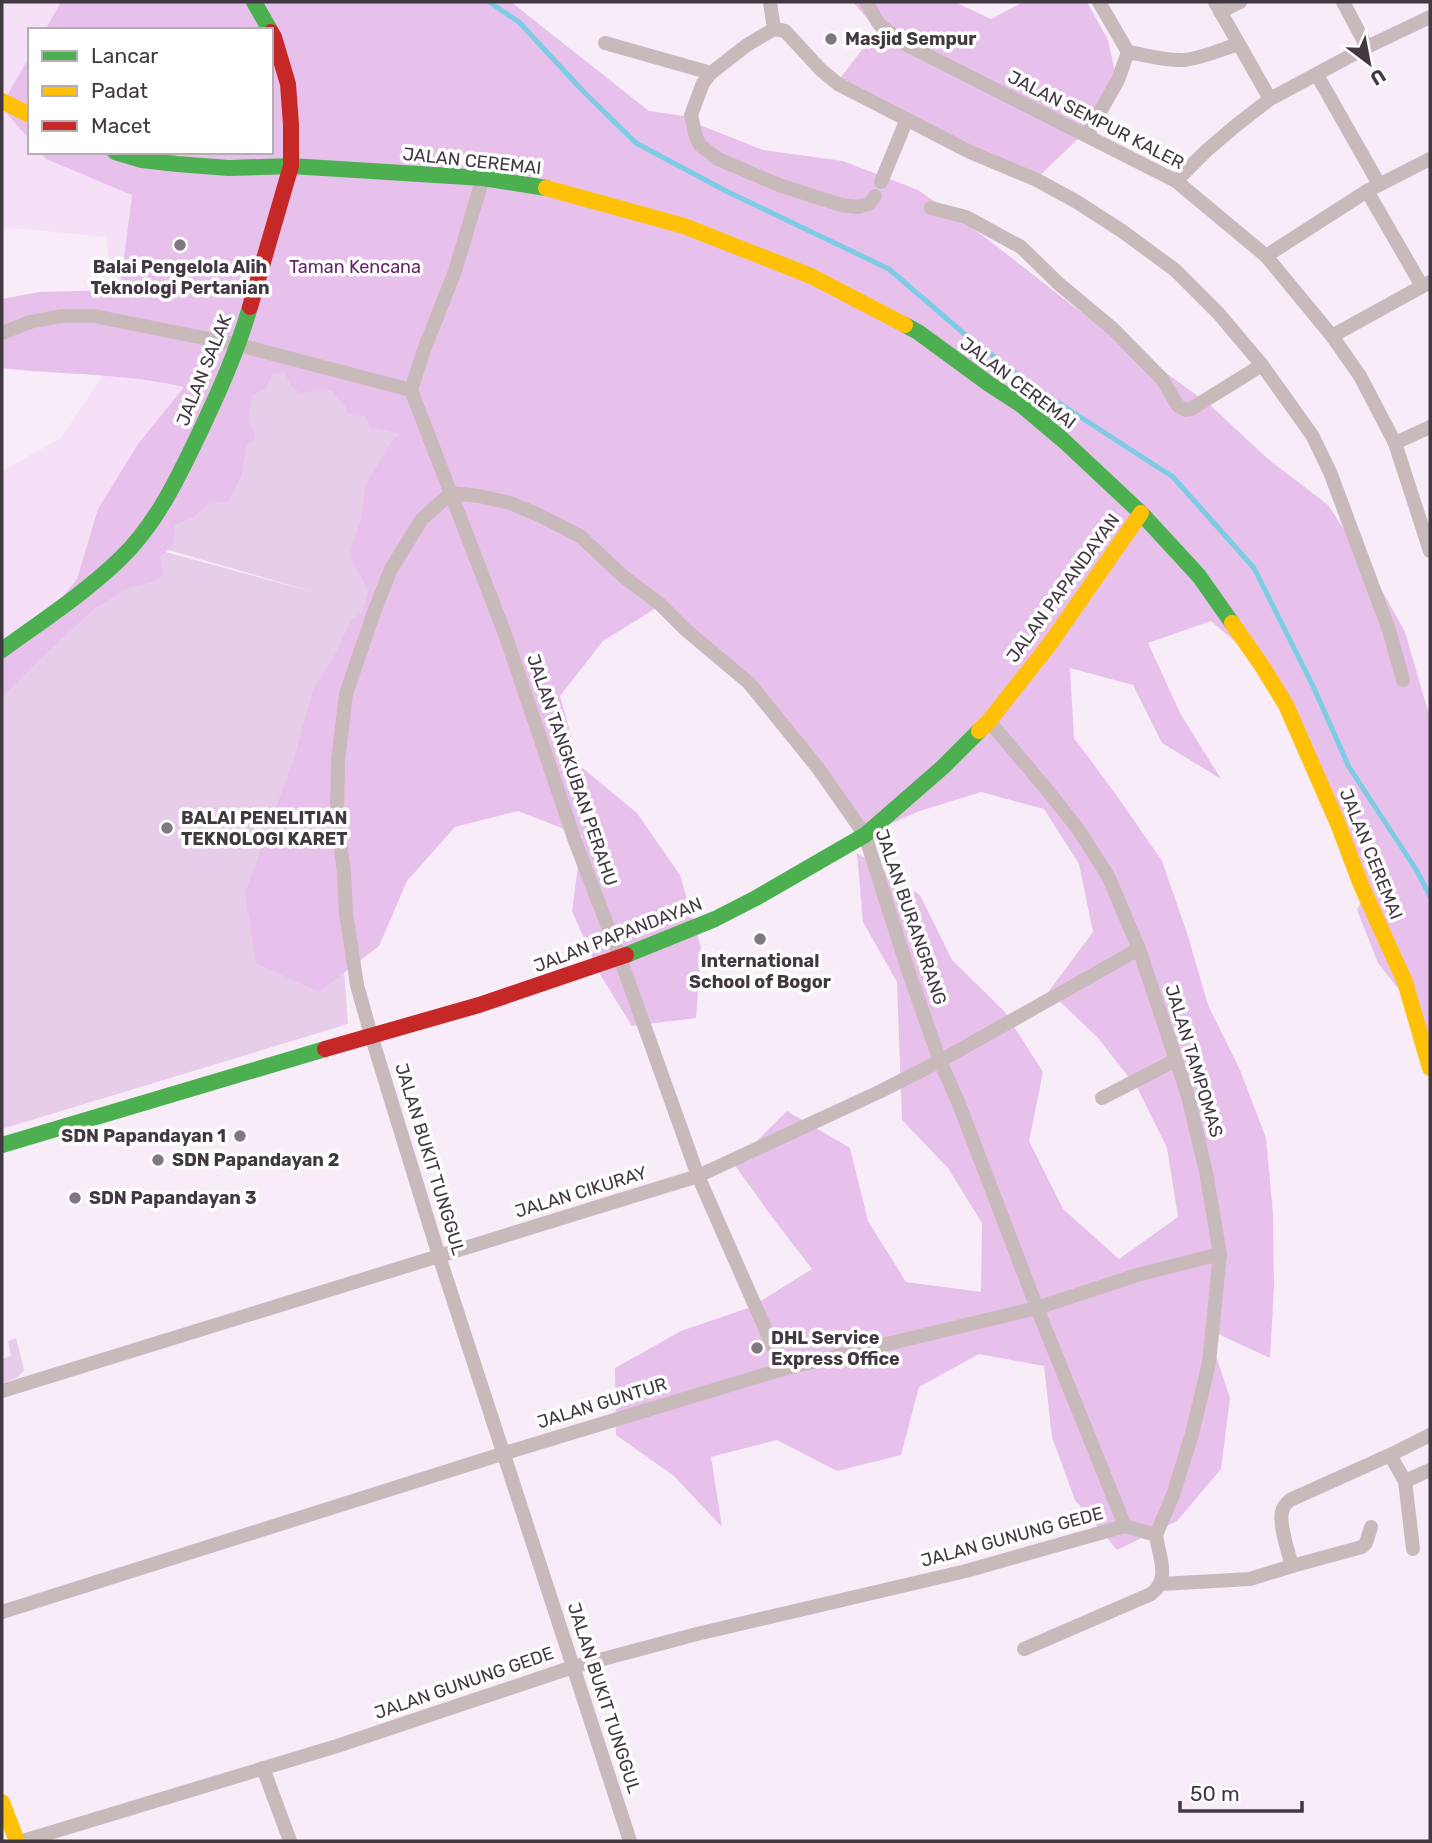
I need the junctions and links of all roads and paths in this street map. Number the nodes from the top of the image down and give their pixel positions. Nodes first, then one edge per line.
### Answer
1 (254, 2) edge
2 (770, 2) edge
3 (866, 2) edge
4 (1099, 2) edge
5 (1240, 2) edge
6 (1343, 2) edge
7 (1218, 7) edge
8 (1430, 17) edge
9 (269, 28) edge
10 (774, 29) junction
11 (273, 35) edge
12 (605, 43) dead end
13 (1238, 44) junction
14 (1367, 47) junction
15 (1128, 52) junction
16 (711, 73) junction
17 (1317, 75) junction
18 (1270, 99) junction
19 (2, 101) edge
20 (28, 114) edge
21 (906, 119) junction
22 (1087, 135) junction
23 (122, 154) edge
24 (1430, 159) edge
25 (291, 166) junction
26 (483, 178) junction
27 (1176, 181) junction
28 (881, 182) dead end
29 (1373, 188) junction
30 (875, 196) dead end
31 (931, 208) dead end
32 (1266, 256) junction
33 (1426, 284) edge
34 (2, 333) edge
35 (1332, 337) junction
36 (239, 345) junction
37 (1262, 365) junction
38 (411, 390) junction
39 (1430, 427) edge
40 (1395, 443) junction
41 (451, 493) junction
42 (1141, 513) junction
43 (1430, 551) edge
44 (2, 650) edge
45 (1403, 681) dead end
46 (989, 721) junction
47 (865, 835) junction
48 (1139, 949) junction
49 (620, 958) junction
50 (371, 1035) junction
51 (1176, 1060) junction
52 (940, 1062) junction
53 (1430, 1068) edge
54 (1102, 1098) dead end
55 (2, 1145) edge
56 (698, 1176) junction
57 (1220, 1254) junction
58 (439, 1256) junction
59 (1037, 1308) junction
60 (783, 1370) junction
61 (2, 1391) edge
62 (1430, 1435) edge
63 (505, 1453) junction
64 (1390, 1455) junction
65 (1430, 1469) edge
66 (1405, 1480) junction
67 (1125, 1526) junction
68 (1371, 1527) dead end
69 (1156, 1535) junction
70 (1413, 1549) dead end
71 (1292, 1566) junction
72 (1161, 1584) junction
73 (2, 1612) edge
74 (1024, 1649) dead end
75 (573, 1667) junction
76 (262, 1768) junction
77 (2, 1802) edge
78 (631, 1838) edge
79 (17, 1841) edge
80 (23, 1841) edge
81 (290, 1841) edge

1 - 9 main road, JALAN SALAK
2 - 10 street
3 - 22 street, JALAN SEMPUR KALER
4 - 15 street
5 - 7 street
6 - 14 street
7 - 13 street
8 - 14 street
10 - 16 street
10 - 21 street
11 - 25 main road, JALAN SALAK
12 - 16 street
13 - 15 street
13 - 18 street
14 - 17 street
15 - 22 street
16 - 30 street
17 - 18 street
17 - 29 street
18 - 27 street
19 - 20 main road
21 - 28 street
21 - 37 street
22 - 27 street, JALAN SEMPUR KALER
23 - 25 main road, JALAN CEREMAI
24 - 29 street
25 - 26 main road, JALAN CEREMAI
25 - 36 main road, JALAN SALAK
26 - 38 street
26 - 42 main road, JALAN CEREMAI
27 - 32 street, JALAN SEMPUR KALER
29 - 32 street
29 - 33 street
31 - 37 street
32 - 35 street, JALAN SEMPUR KALER
33 - 35 street
34 - 36 street
35 - 40 street, JALAN SEMPUR KALER
36 - 38 street
36 - 44 main road, JALAN SALAK
37 - 45 street
38 - 41 street, JALAN TANGKUBAN PERAHU
39 - 40 street
40 - 43 street, JALAN SEMPUR KALER
41 - 47 street, JALAN BURANGRANG
41 - 49 street, JALAN TANGKUBAN PERAHU
41 - 50 street, JALAN BUKIT TUNGGUL
42 - 46 main road, JALAN PAPANDAYAN
42 - 53 main road, JALAN CEREMAI
46 - 47 main road, JALAN PAPANDAYAN
46 - 48 street, JALAN TAMPOMAS
47 - 49 main road, JALAN PAPANDAYAN
47 - 52 street, JALAN BURANGRANG
48 - 51 street, JALAN TAMPOMAS
48 - 52 street, JALAN CIKURAY
49 - 50 main road, JALAN PAPANDAYAN
49 - 56 street, JALAN TANGKUBAN PERAHU
50 - 55 main road, JALAN PAPANDAYAN
50 - 58 street, JALAN BUKIT TUNGGUL
51 - 54 street
51 - 57 street, JALAN TAMPOMAS
52 - 56 street, JALAN CIKURAY
52 - 59 street, JALAN BURANGRANG
56 - 58 street, JALAN CIKURAY
56 - 60 street, JALAN TANGKUBAN PERAHU
57 - 59 street, JALAN GUNTUR
57 - 69 street, JALAN TAMPOMAS
58 - 61 street, JALAN CIKURAY
58 - 63 street, JALAN BUKIT TUNGGUL
59 - 60 street, JALAN GUNTUR
59 - 67 street, JALAN BURANGRANG
60 - 63 street, JALAN GUNTUR
62 - 64 street
63 - 73 street, JALAN GUNTUR
63 - 75 street, JALAN BUKIT TUNGGUL
64 - 66 street
64 - 71 street
65 - 66 street
66 - 70 street
67 - 69 street
67 - 75 street, JALAN GUNUNG GEDE
68 - 71 street
69 - 72 street
71 - 72 street
72 - 74 street
75 - 76 street, JALAN GUNUNG GEDE
75 - 78 street, JALAN BUKIT TUNGGUL
76 - 80 street, JALAN GUNUNG GEDE
76 - 81 street
77 - 79 main road

